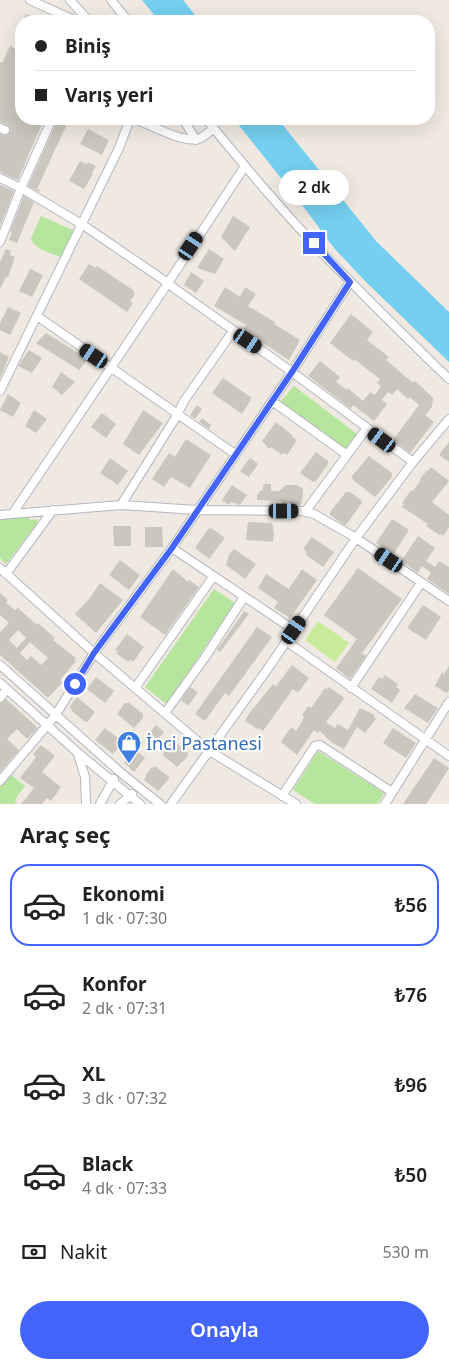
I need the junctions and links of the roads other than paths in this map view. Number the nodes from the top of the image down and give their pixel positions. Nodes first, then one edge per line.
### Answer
1 (30, 0) edge
2 (70, 0) edge
3 (111, 0) edge
4 (82, 14) edge
5 (63, 15) edge
6 (123, 15) edge
7 (49, 125) edge
8 (128, 125) edge
9 (150, 125) edge
10 (187, 125) edge
11 (211, 125) edge
12 (214, 128) junction
13 (196, 140) junction
14 (245, 166) junction
15 (0, 178) edge
16 (21, 188) junction
17 (3, 225) edge
18 (82, 225) junction
19 (0, 242) edge
20 (350, 282) junction
21 (168, 283) junction
22 (36, 316) junction
23 (233, 331) junction
24 (111, 367) junction
25 (292, 372) junction
26 (449, 379) edge
27 (0, 391) edge
28 (272, 401) junction
29 (178, 413) junction
30 (449, 419) edge
31 (367, 428) junction
32 (235, 454) junction
33 (347, 455) junction
34 (413, 462) junction
35 (121, 505) junction
36 (53, 510) junction
37 (197, 510) junction
38 (305, 512) junction
39 (13, 513) junction
40 (0, 515) edge
41 (356, 538) junction
42 (172, 548) junction
43 (3, 571) edge
44 (213, 576) junction
45 (421, 582) junction
46 (244, 597) junction
47 (449, 602) edge
48 (294, 630) junction
49 (286, 641) junction
50 (94, 653) junction
51 (0, 665) edge
52 (0, 683) edge
53 (135, 688) junction
54 (351, 688) junction
55 (7, 689) junction
56 (0, 698) edge
57 (449, 702) edge
58 (165, 713) junction
59 (55, 716) junction
60 (48, 725) junction
61 (425, 740) junction
62 (208, 750) junction
63 (77, 752) junction
64 (449, 756) edge
65 (120, 772) junction
66 (0, 781) edge
67 (112, 782) junction
68 (138, 786) junction
69 (392, 792) junction
70 (130, 796) junction
71 (282, 796) junction
72 (86, 804) edge
73 (100, 804) edge
74 (120, 804) edge
75 (140, 804) edge
76 (160, 804) edge
77 (171, 804) edge
78 (296, 804) edge
79 (384, 804) edge

1 - 5 street
2 - 4 street
3 - 6 street
7 - 16 street
8 - 18 street
9 - 13 street
10 - 13 street
11 - 12 street
12 - 13 street
12 - 14 street
14 - 20 street
14 - 21 street
15 - 16 street
16 - 17 street
16 - 18 street
17 - 19 street
18 - 21 street
18 - 22 street
20 - 25 street
20 - 26 street
21 - 23 street
21 - 24 street
22 - 24 street
22 - 27 street
23 - 25 street
23 - 29 street
24 - 29 street
24 - 39 street
25 - 28 street
25 - 31 street
28 - 32 street
28 - 33 street
29 - 32 street
29 - 35 street
30 - 34 street
31 - 33 street
31 - 34 street
32 - 37 street
33 - 38 street
34 - 41 street
35 - 36 street
35 - 37 street
36 - 39 street
36 - 43 street
37 - 38 street
37 - 42 street
38 - 41 street
39 - 40 street
41 - 45 street
41 - 48 street
42 - 44 street
42 - 50 street
43 - 50 street
44 - 46 street
44 - 53 street
45 - 47 street
45 - 54 street
46 - 48 street
46 - 58 street
48 - 49 street
49 - 54 street
49 - 62 street
50 - 53 street
50 - 59 street
51 - 59 street
52 - 55 street
53 - 58 street
54 - 61 street
55 - 56 street
55 - 60 street
57 - 61 street
58 - 62 street
59 - 60 street
59 - 65 street
60 - 63 street
60 - 66 street
61 - 64 street
61 - 69 street
62 - 71 street
62 - 77 street
63 - 67 street
63 - 72 street
65 - 67 street
65 - 68 street
67 - 70 street
67 - 73 street
68 - 70 street
68 - 76 street
69 - 71 street
69 - 79 street
70 - 74 street
70 - 75 street
71 - 78 street

